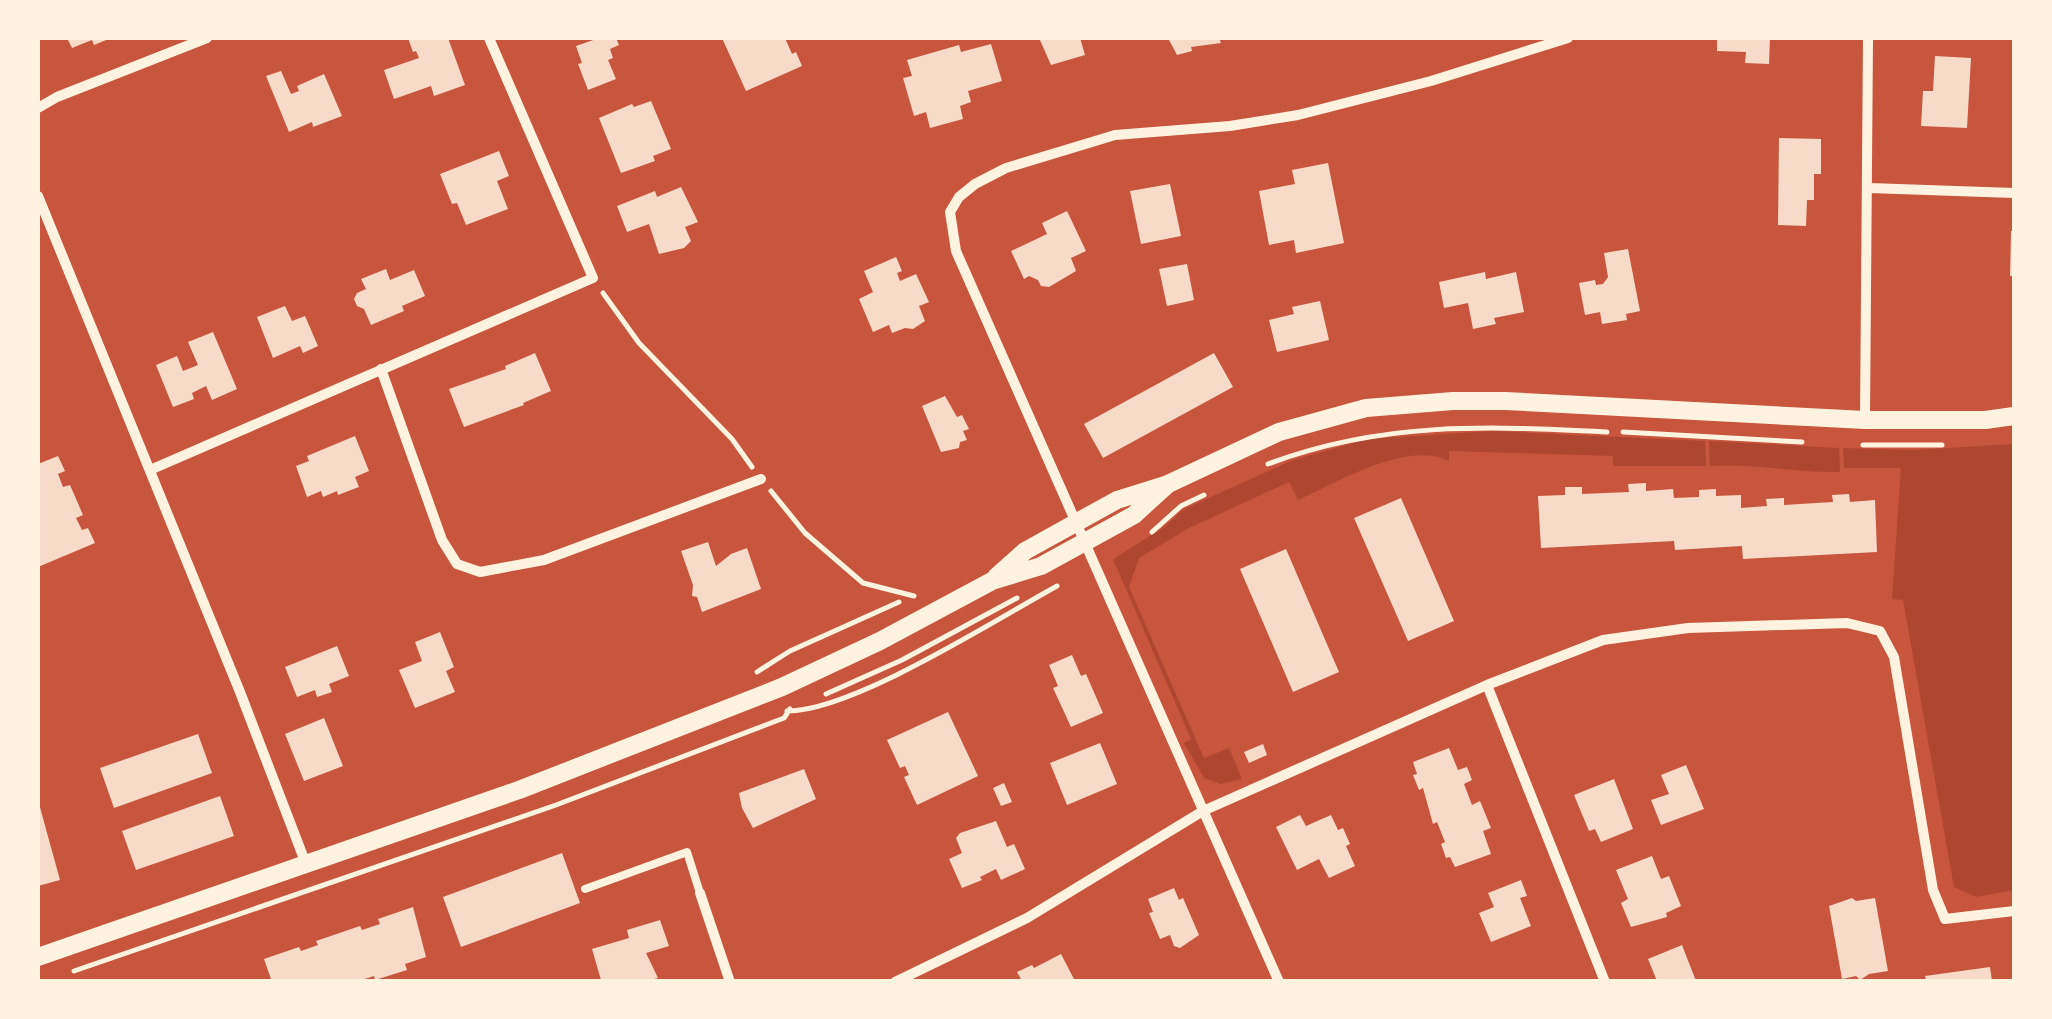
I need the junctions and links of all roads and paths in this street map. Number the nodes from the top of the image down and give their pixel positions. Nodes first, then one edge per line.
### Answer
1 (206, 38) edge
2 (489, 38) edge
3 (1568, 38) edge
4 (1868, 38) edge
5 (38, 108) edge
6 (1869, 188) junction
7 (2014, 192) edge
8 (38, 196) edge
9 (593, 278) junction
10 (381, 370) junction
11 (2014, 416) edge
12 (1511, 420) dead end
13 (1606, 424) dead end
14 (1626, 424) dead end
15 (1861, 428) junction
16 (1351, 432) dead end
17 (1801, 433) dead end
18 (1942, 437) dead end
19 (1820, 443) dead end
20 (1857, 444) dead end
21 (1958, 444) dead end
22 (150, 470) junction
23 (761, 479) junction
24 (1168, 484) junction
25 (1212, 487) dead end
26 (1074, 524) junction
27 (1142, 534) dead end
28 (1083, 542) junction
29 (992, 581) junction
30 (743, 682) dead end
31 (1487, 685) junction
32 (1202, 810) junction
33 (306, 864) junction
34 (584, 889) dead end
35 (700, 892) joint
36 (2014, 911) edge
37 (38, 957) edge
38 (730, 982) edge
39 (894, 982) edge
40 (1279, 982) edge
41 (1605, 982) edge

1 - 5 street
2 - 9 street
3 - 26 street
4 - 6 street
6 - 7 street
6 - 15 street
8 - 22 street
9 - 10 street
9 - 23 path
10 - 22 street
10 - 23 street
11 - 15 street
12 - 13 path
14 - 17 path
15 - 18 path
15 - 24 street
16 - 19 path
20 - 21 path
22 - 33 street
23 - 30 path
24 - 26 street
24 - 28 street
25 - 27 path
26 - 28 street
26 - 29 street
28 - 29 street
28 - 32 street
29 - 33 street
31 - 32 street
31 - 36 street
31 - 41 street
32 - 39 street
32 - 40 street
33 - 37 street
34 - 35 lane
35 - 38 street

